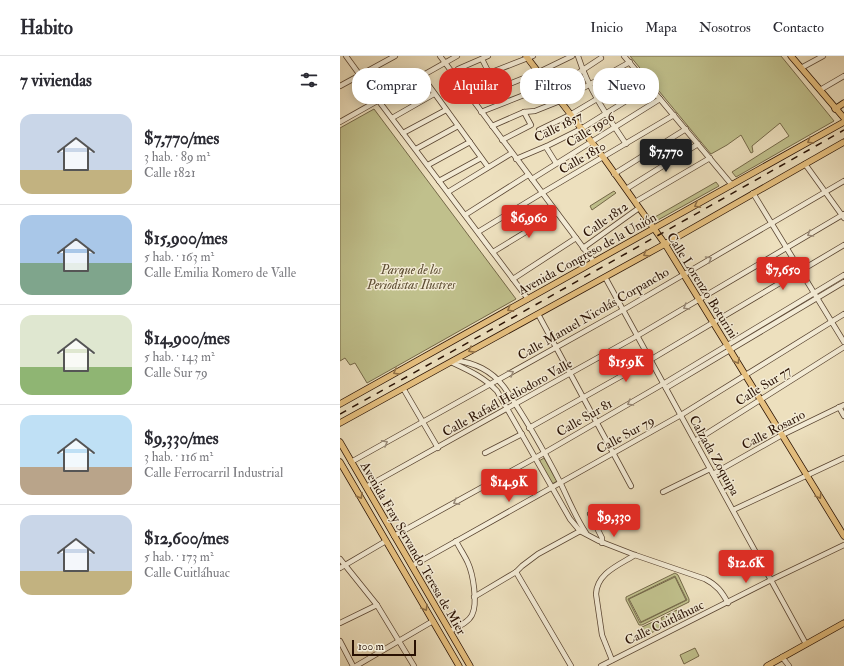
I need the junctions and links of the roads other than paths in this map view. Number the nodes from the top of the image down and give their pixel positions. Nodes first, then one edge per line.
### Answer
1 (346, 56) edge
2 (395, 56) edge
3 (440, 56) edge
4 (457, 56) edge
5 (488, 56) edge
6 (572, 56) edge
7 (578, 56) edge
8 (624, 56) edge
9 (791, 56) edge
10 (823, 56) edge
11 (529, 57) edge
12 (601, 58) dead end
13 (482, 59) junction
14 (630, 62) junction
15 (445, 63) junction
16 (355, 68) edge
17 (373, 68) edge
18 (449, 68) edge
19 (462, 68) edge
20 (486, 68) edge
21 (502, 68) edge
22 (536, 68) edge
23 (547, 68) edge
24 (581, 68) edge
25 (585, 68) edge
26 (634, 68) edge
27 (801, 68) junction
28 (431, 71) edge
29 (585, 76) edge
30 (844, 76) edge
31 (352, 79) edge
32 (589, 85) junction
33 (340, 86) edge
34 (585, 87) edge
35 (431, 90) edge
36 (820, 90) junction
37 (593, 91) edge
38 (434, 94) junction
39 (520, 97) edge
40 (660, 99) joint
41 (593, 102) edge
42 (844, 103) edge
43 (371, 104) edge
44 (381, 104) edge
45 (475, 104) edge
46 (552, 104) edge
47 (562, 104) edge
48 (601, 104) edge
49 (621, 104) edge
50 (835, 109) junction
51 (446, 110) junction
52 (481, 112) junction
53 (524, 112) junction
54 (606, 113) junction
55 (570, 115) junction
56 (674, 115) junction
57 (392, 118) junction
58 (844, 118) edge
59 (340, 122) edge
60 (844, 122) edge
61 (458, 126) junction
62 (492, 126) junction
63 (615, 127) junction
64 (581, 129) junction
65 (539, 130) dead end
66 (686, 130) junction
67 (404, 133) junction
68 (502, 140) junction
69 (470, 142) junction
70 (591, 142) junction
71 (844, 142) edge
72 (626, 144) junction
73 (698, 144) junction
74 (546, 147) junction
75 (416, 149) junction
76 (512, 154) junction
77 (603, 157) junction
78 (481, 158) junction
79 (516, 158) junction
80 (710, 158) junction
81 (556, 163) junction
82 (805, 164) junction
83 (428, 165) junction
84 (488, 167) junction
85 (614, 174) junction
86 (530, 177) junction
87 (440, 181) junction
88 (844, 181) edge
89 (732, 185) junction
90 (626, 189) junction
91 (825, 191) junction
92 (448, 192) junction
93 (542, 193) junction
94 (753, 193) junction
95 (636, 202) junction
96 (639, 208) junction
97 (557, 213) junction
98 (465, 215) junction
99 (843, 216) edge
100 (771, 222) junction
101 (654, 228) junction
102 (478, 232) junction
103 (576, 238) junction
104 (665, 244) junction
105 (844, 245) edge
106 (583, 248) junction
107 (787, 248) junction
108 (492, 252) junction
109 (594, 262) junction
110 (800, 271) junction
111 (684, 274) junction
112 (844, 275) edge
113 (605, 277) junction
114 (513, 279) junction
115 (844, 282) edge
116 (815, 296) junction
117 (528, 299) junction
118 (699, 299) junction
119 (623, 310) junction
120 (538, 314) junction
121 (844, 314) edge
122 (831, 321) junction
123 (714, 322) junction
124 (637, 336) junction
125 (844, 342) edge
126 (556, 347) junction
127 (729, 347) junction
128 (844, 347) edge
129 (650, 360) junction
130 (453, 361) junction
131 (570, 374) junction
132 (746, 374) junction
133 (498, 380) junction
134 (491, 384) junction
135 (664, 386) junction
136 (403, 388) junction
137 (583, 398) junction
138 (760, 399) junction
139 (340, 404) edge
140 (515, 404) junction
141 (842, 406) edge
142 (507, 409) junction
143 (681, 415) junction
144 (844, 416) edge
145 (423, 422) junction
146 (340, 423) edge
147 (596, 423) junction
148 (529, 428) junction
149 (522, 434) junction
150 (782, 435) junction
151 (340, 442) edge
152 (695, 442) junction
153 (438, 448) junction
154 (485, 452) dead end
155 (544, 453) junction
156 (613, 453) junction
157 (535, 458) junction
158 (844, 458) edge
159 (340, 462) edge
160 (351, 462) junction
161 (710, 469) junction
162 (713, 474) junction
163 (807, 476) junction
164 (560, 483) junction
165 (630, 486) dead end
166 (366, 488) junction
167 (553, 488) junction
168 (662, 492) dead end
169 (733, 510) junction
170 (590, 514) dead end
171 (582, 530) junction
172 (394, 536) junction
173 (844, 536) edge
174 (386, 541) junction
175 (456, 542) junction
176 (602, 543) junction
177 (844, 545) edge
178 (634, 555) junction
179 (340, 559) edge
180 (345, 566) junction
181 (412, 566) junction
182 (340, 568) edge
183 (516, 572) junction
184 (771, 580) junction
185 (474, 597) junction
186 (728, 603) junction
187 (377, 605) junction
188 (433, 621) junction
189 (340, 623) edge
190 (844, 623) edge
191 (450, 631) junction
192 (340, 641) edge
193 (398, 641) junction
194 (806, 644) junction
195 (782, 657) junction
196 (612, 660) junction
197 (355, 666) edge
198 (414, 666) edge
199 (459, 666) edge
200 (470, 666) edge
201 (571, 666) edge
202 (601, 666) edge
203 (767, 666) edge
204 (789, 666) edge

1 - 16 street
2 - 17 street
3 - 15 street
4 - 15 street
5 - 13 street
6 - 23 street
7 - 24 street
8 - 14 street
9 - 27 main road
10 - 27 street
11 - 21 street
11 - 22 main road, Calle Lorenzo Boturini
12 - 25 street
13 - 19 street
13 - 20 street
14 - 26 street
14 - 32 street
15 - 18 street
15 - 28 street
27 - 36 main road
29 - 32 street
30 - 36 street
31 - 33 street
32 - 34 street
32 - 37 street
35 - 38 street
36 - 50 main road
38 - 51 street
38 - 57 street
39 - 52 street
40 - 56 street
40 - 63 street, Calle 1906
41 - 55 street
42 - 50 main road
43 - 59 street
44 - 57 street
45 - 52 street
46 - 53 street
47 - 55 main road, Calle Lorenzo Boturini
48 - 54 street
49 - 54 street, Calle 1857
50 - 58 main road
51 - 61 street
51 - 67 street
52 - 62 street
53 - 62 street
53 - 68 street
54 - 63 street
54 - 64 street, Calle 1857
55 - 64 main road, Calle Lorenzo Boturini
55 - 65 street
56 - 66 street
56 - 72 street, Calle 1810
57 - 67 street
60 -> 89 main road, Avenida Congreso de la Unión
61 - 69 street
61 - 75 street
62 - 68 street
63 - 70 street, Calle 1906
63 - 72 street
64 - 70 main road, Calle Lorenzo Boturini
64 - 74 street, Calle 1857
66 - 73 street
66 - 85 street
67 - 75 street
68 - 76 street
69 - 78 street
69 - 83 street
70 - 77 main road, Calle Lorenzo Boturini
70 - 81 street, Calle 1906
71 - 82 main road
72 - 77 street, Calle 1810
73 - 80 street
73 - 90 street
74 - 79 street, Calle 1857
74 - 81 street
75 - 83 street
76 - 79 street
76 - 84 street
77 - 85 main road, Calle Lorenzo Boturini
77 - 93 street, Calle 1810
78 - 84 street
78 - 87 street
79 - 86 street
80 - 89 street
80 - 95 street, Calle 1812
81 - 86 street, Calle 1906
82 - 91 street
82 - 94 main road
83 - 87 street
84 - 92 street
85 - 90 main road, Calle Lorenzo Boturini
86 - 93 street
86 - 98 street, Calle 1906
87 - 92 street
88 - 91 street, Calle Manuel Nicolás Corpancho
89 -> 101 main road, Avenida Congreso de la Unión
90 - 95 main road, Calle Lorenzo Boturini
91 - 99 street
91 - 100 street, Calle Manuel Nicolás Corpancho
92 - 98 street
93 - 97 street
93 - 102 street, Calle 1810
94 - 100 street
94 - 104 main road
95 - 96 main road, Calle Lorenzo Boturini
96 - 101 main road, Calle Lorenzo Boturini
96 - 106 street, Calle 1812
97 - 103 street
97 - 108 street
98 - 102 street
99 -> 107 street, Calle Rafaél Heliodoro Valle
100 - 107 street
111 -> 100 street, Calle Manuel Nicolás Corpancho
101 - 104 main road, Calle Lorenzo Boturini
101 - 109 main road, Avenida Congreso de la Unión
102 - 108 street
103 - 106 street
103 - 114 street
104 - 111 main road, Calle Lorenzo Boturini
104 -> 113 main road
105 - 110 street
106 - 109 street
107 - 110 street
107 - 118 street, Calle Rafaél Heliodoro Valle
108 - 114 street
109 - 117 main road, Avenida Congreso de la Unión
110 - 116 street
110 - 123 street
111 - 118 main road, Calle Lorenzo Boturini
111 - 119 street, Calle Manuel Nicolás Corpancho
112 - 116 street, Calle Sur 81
113 - 119 street, Calzada Zoquipa
113 - 120 main road
114 - 117 street
115 - 116 street, Calle Sur 81
116 - 122 street
116 - 127 street, Calle Sur 81
117 -> 139 main road, Avenida Congreso de la Unión
118 - 123 main road, Calle Lorenzo Boturini
118 -> 124 street, Calle Rafaél Heliodoro Valle
119 - 124 street, Calzada Zoquipa
119 - 126 street, Calle Manuel Nicolás Corpancho
120 - 126 street
120 -> 130 main road
121 - 122 street, Calle Sur 79
122 - 125 street
122 - 132 street, Calle Sur 79
123 - 127 main road, Calle Lorenzo Boturini
123 - 129 street
124 - 129 street, Calzada Zoquipa
124 - 131 street, Calle Rafaél Heliodoro Valle
126 - 131 street
133 -> 126 street, Calle Manuel Nicolás Corpancho
127 -> 132 main road, Calle Lorenzo Boturini
127 - 135 street, Calle Sur 81
128 - 138 street, Calle Sur 77
129 - 135 street, Calzada Zoquipa
129 - 137 street
130 - 133 street
130 - 134 street
130 - 136 main road
131 - 137 street
131 - 140 street, Calle Rafaél Heliodoro Valle
132 - 138 main road, Calle Lorenzo Boturini
132 - 143 street, Calle Sur 79
133 - 134 street, Calle Manuel Nicolás Corpancho
133 - 140 street
134 - 142 street
134 - 145 street, Calle Manuel Nicolás Corpancho
135 - 143 street, Calzada Zoquipa
135 -> 147 street, Calle Sur 81
136 - 145 street
136 - 146 main road
137 - 147 street
137 - 148 street
138 - 150 main road, Calle Lorenzo Boturini
138 - 152 street, Calle Sur 77
140 - 142 street, Calle Rafaél Heliodoro Valle
140 - 148 street
141 - 144 street
141 - 150 street, Calle Rosario
142 - 149 street
142 - 153 street, Calle Rafaél Heliodoro Valle
143 - 152 street, Calzada Zoquipa
143 - 156 street, Calle Sur 79
145 - 153 street
160 -> 145 street, Calle Manuel Nicolás Corpancho
147 - 155 street, Calle Sur 81
147 - 156 street
148 - 155 street
149 - 154 street
149 - 157 street
150 - 162 street, Calle Rosario
150 - 163 main road, Calle Lorenzo Boturini
151 - 160 main road, Avenida Fray Servando Teresa de Mier
152 - 161 street, Calzada Zoquipa
153 - 166 street, Calle Rafaél Heliodoro Valle
155 - 157 street, Calle Sur 81
155 - 164 street
156 - 164 street, Calle Sur 79
156 - 165 street
157 - 167 street
157 -> 172 street, Calle Sur 81
158 - 163 street
159 -> 174 main road, Avenida Fray Servando Teresa de Mier
160 - 166 main road, Avenida Fray Servando Teresa de Mier
161 - 162 street, Calzada Zoquipa
161 - 168 street
162 - 169 street, Calzada Zoquipa
163 - 169 street
163 -> 173 main road, Calle Lorenzo Boturini
164 - 167 street, Calle Sur 79
164 - 171 street
166 - 172 main road, Avenida Fray Servando Teresa de Mier
167 - 171 street
167 - 175 street, Calle Sur 79
169 - 184 street, Calzada Zoquipa
170 - 176 street
171 - 176 street
171 - 183 street
172 - 181 main road, Avenida Fray Servando Teresa de Mier
174 - 180 street
174 -> 188 main road, Avenida Fray Servando Teresa de Mier
175 - 181 street, Calle Sur 79
175 - 185 street
176 - 178 street
177 - 184 street, Calle Cuitláhuac
178 - 186 street
178 - 196 street
179 - 180 street
180 - 182 street
180 - 187 street
181 - 191 main road, Avenida Fray Servando Teresa de Mier
183 - 185 street
183 - 201 street
184 - 186 street, Calle Cuitláhuac
184 - 194 street, Calzada Zoquipa
185 - 191 street
186 - 196 street, Calle Cuitláhuac
187 - 189 street
187 - 193 street
188 - 193 street
188 - 199 main road, Avenida Fray Servando Teresa de Mier
190 - 194 main road
191 - 200 main road, Avenida Fray Servando Teresa de Mier
192 - 197 street
193 - 197 street
193 - 198 street
194 - 195 main road
195 - 203 main road
195 - 204 street
196 - 202 street, Calle Cuitláhuac

